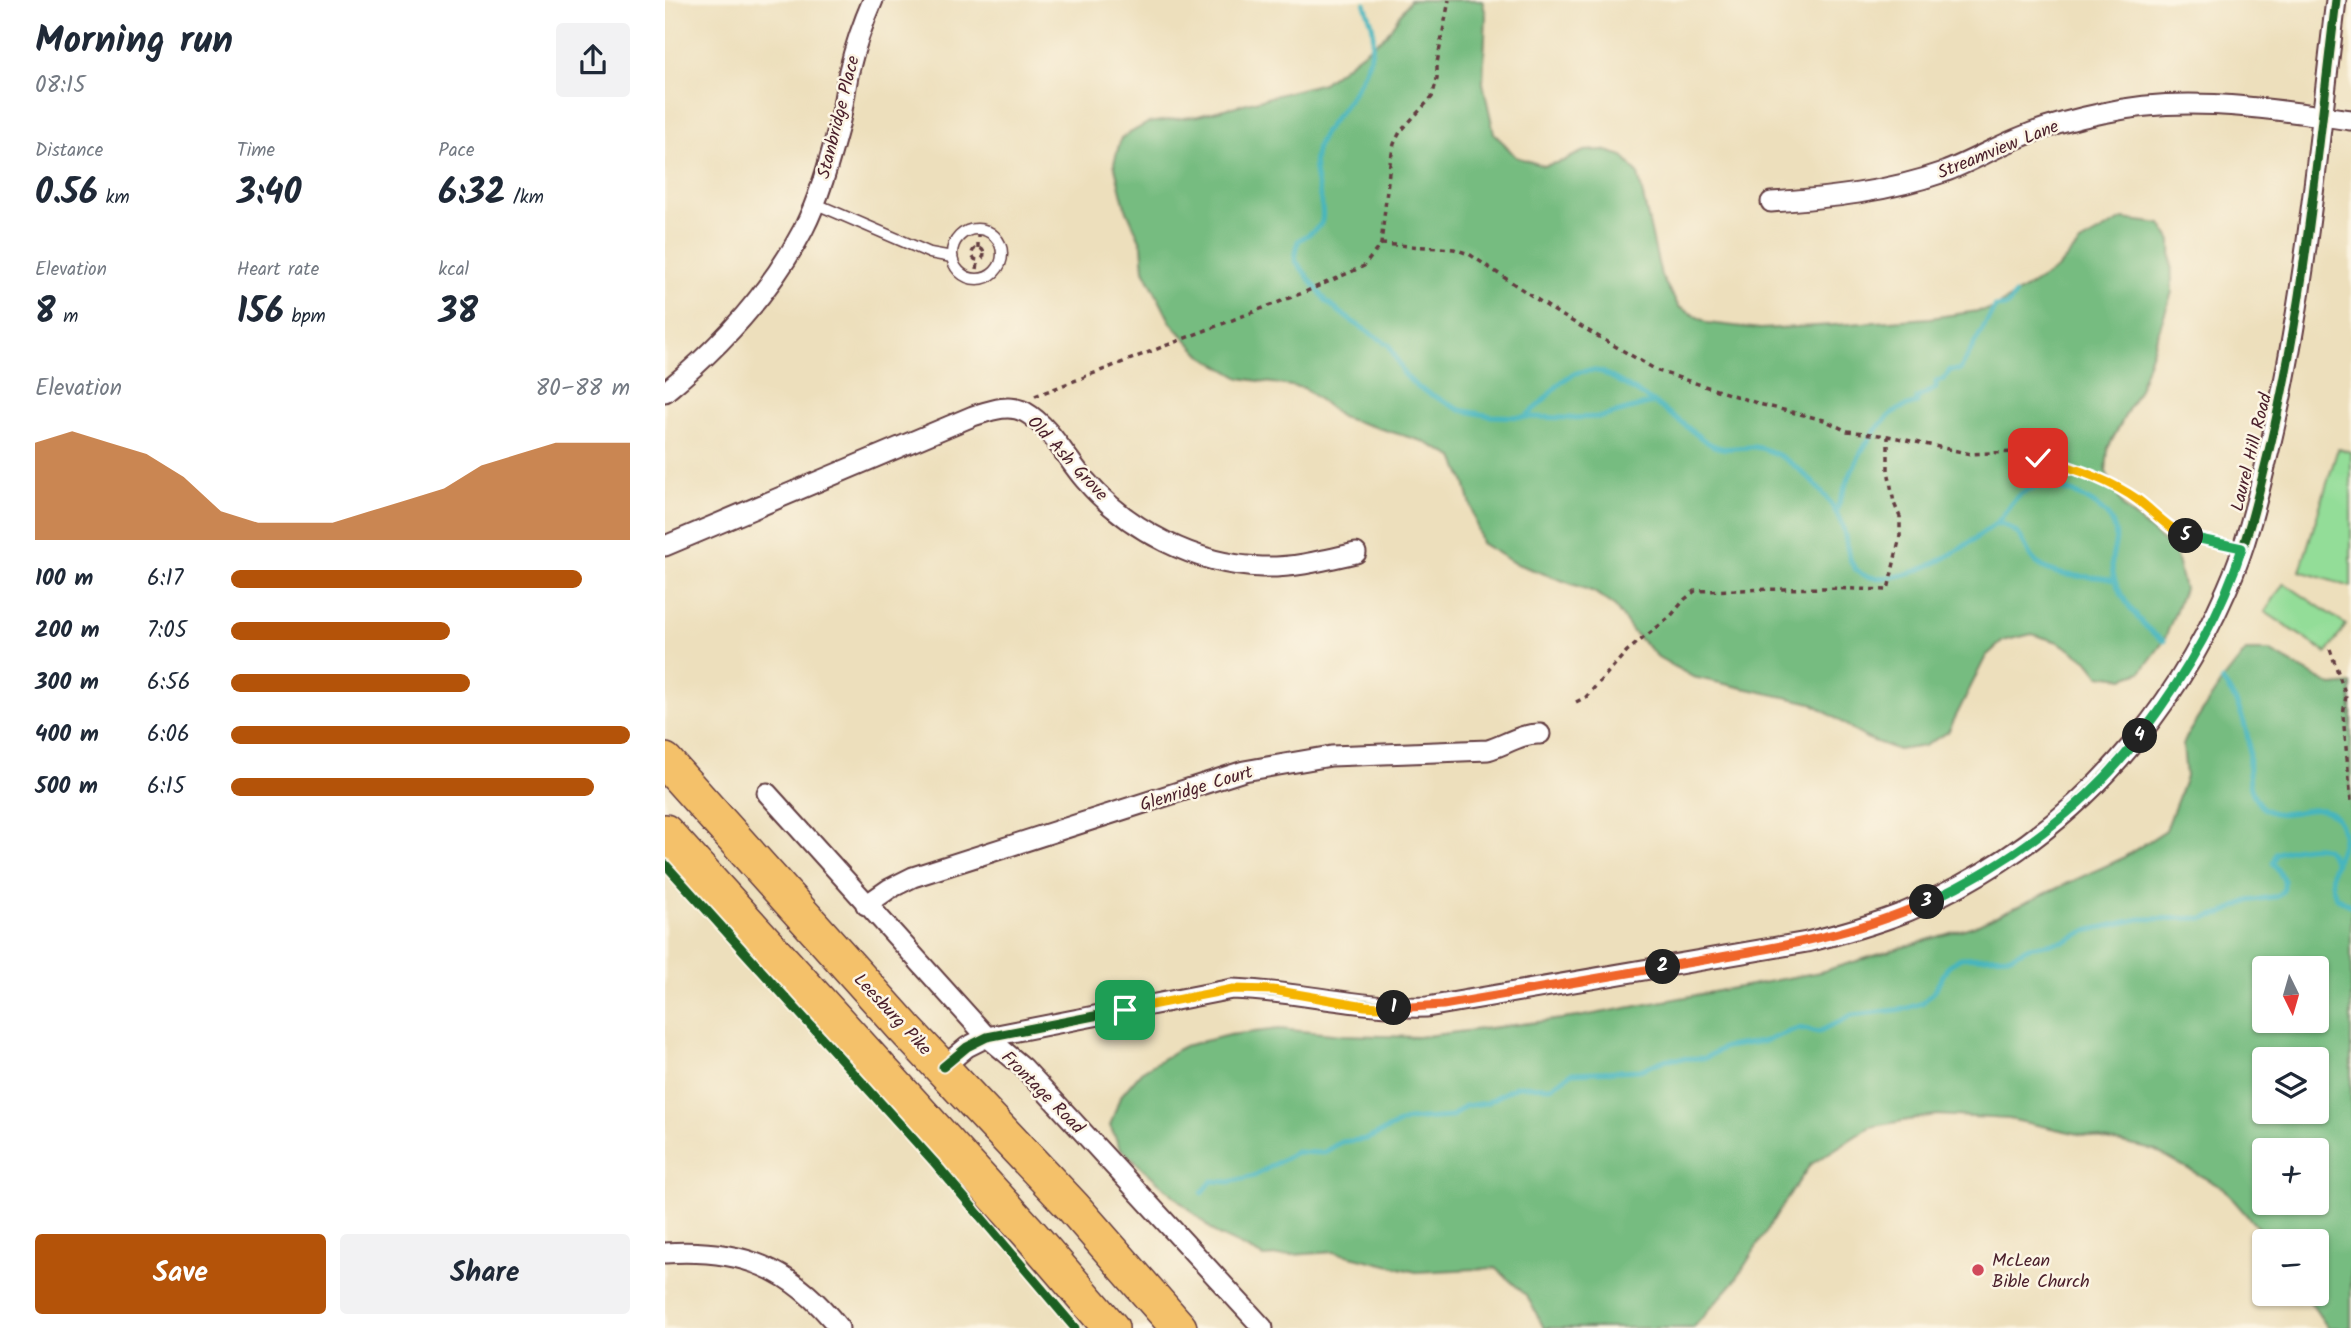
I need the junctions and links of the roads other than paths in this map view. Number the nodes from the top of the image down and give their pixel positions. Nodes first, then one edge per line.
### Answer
1 (873, 0) edge
2 (2336, 0) edge
3 (2322, 116) junction
4 (2351, 120) edge
5 (1772, 202) dead end
6 (814, 203) junction
7 (952, 257) junction
8 (665, 392) edge
9 (665, 546) edge
10 (1356, 552) dead end
11 (1540, 734) dead end
12 (665, 761) edge
13 (767, 793) dead end
14 (665, 832) edge
15 (866, 905) junction
16 (987, 1037) junction
17 (943, 1067) junction
18 (665, 1253) edge
19 (839, 1328) edge
20 (1111, 1328) edge
21 (1179, 1328) edge
22 (1263, 1328) edge

1 - 6 street, Stanbridge Place
2 - 3 street, Laurel Hill Road
3 - 4 street, Streamview Lane
3 - 5 street, Streamview Lane
3 - 16 street, Laurel Hill Road
6 - 7 lane
6 - 8 street, Stanbridge Place
7 - 7 lane
9 - 10 street, Old Ash Grove
11 - 15 street, Glenridge Court
12 - 17 highway, Leesburg Pike
13 - 15 street, Frontage Road
14 - 20 highway
15 - 16 street, Frontage Road
16 - 17 street, Laurel Hill Road
16 - 22 street, Frontage Road
17 - 21 highway, Leesburg Pike
18 - 19 street

